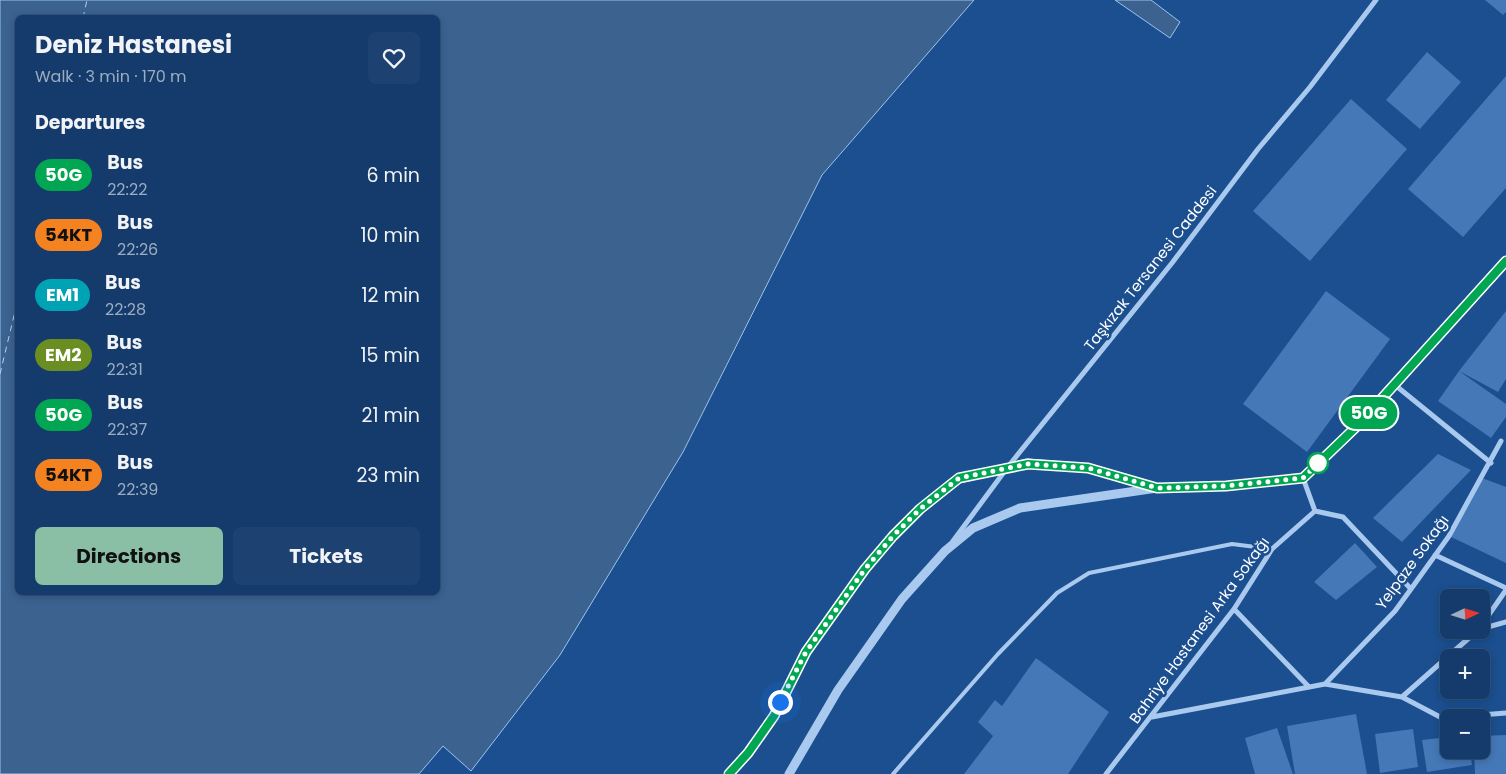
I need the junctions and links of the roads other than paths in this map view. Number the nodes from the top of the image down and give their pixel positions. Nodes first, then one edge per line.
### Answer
1 (1376, 0) edge
2 (1506, 261) edge
3 (1395, 385) junction
4 (1501, 441) dead end
5 (1491, 463) junction
6 (1007, 468) junction
7 (1303, 478) junction
8 (1157, 488) junction
9 (1315, 510) junction
10 (1272, 549) junction
11 (945, 551) junction
12 (1435, 555) junction
13 (1411, 589) junction
14 (1506, 589) edge
15 (1234, 609) junction
16 (1490, 613) edge
17 (1506, 622) edge
18 (1490, 626) edge
19 (1468, 639) edge
20 (1325, 684) junction
21 (1310, 687) junction
22 (1402, 697) junction
23 (1506, 713) edge
24 (1152, 717) junction
25 (729, 774) edge
26 (789, 774) edge
27 (893, 774) edge
28 (1106, 774) edge

1 - 6 street, Taşkızak Tersanesi Caddesi
2 - 3 street
3 - 5 street
3 - 7 street
4 - 5 street, Yelpaze Sokağı
5 - 12 street, Yelpaze Sokağı
6 - 8 street
6 - 11 street, Taşkızak Tersanesi Caddesi
6 - 25 street
7 - 8 street
7 - 9 street
8 - 11 street
9 - 10 street, Bahriye Hastanesi Arka Sokağı
9 - 13 street
10 - 15 street, Bahriye Hastanesi Arka Sokağı
10 - 27 lane
11 - 26 street
12 - 13 street, Yelpaze Sokağı
12 - 14 street
13 - 20 street, Yelpaze Sokağı
14 - 16 street
15 - 21 street
15 - 24 street, Bahriye Hastanesi Arka Sokağı
17 - 18 street
19 - 22 street
20 - 21 street
20 - 22 street
21 - 24 street
22 - 23 street
24 - 28 street, Bahriye Hastanesi Arka Sokağı

